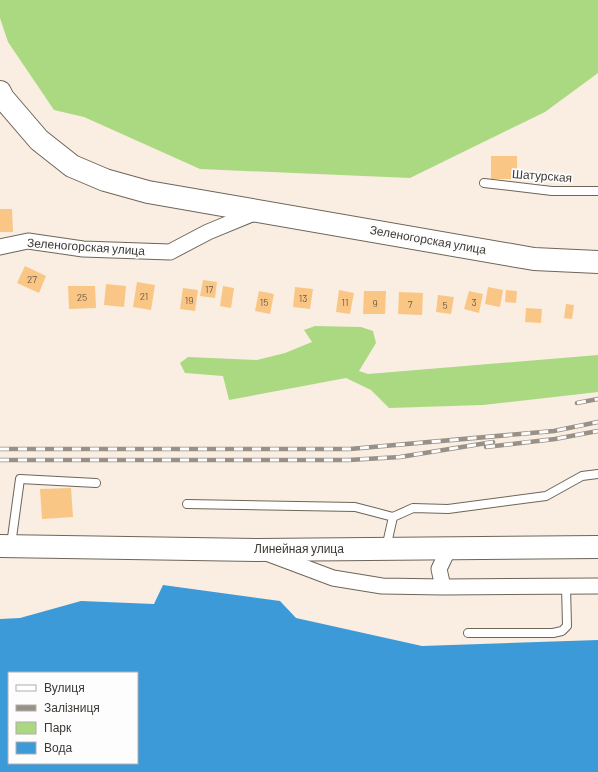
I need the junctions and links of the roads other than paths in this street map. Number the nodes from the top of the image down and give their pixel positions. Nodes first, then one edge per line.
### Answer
1 (0, 92) edge
2 (484, 183) dead end
3 (598, 190) edge
4 (259, 211) junction
5 (0, 247) edge
6 (598, 262) edge
7 (598, 474) edge
8 (96, 483) dead end
9 (187, 504) dead end
10 (393, 517) junction
11 (6, 546) edge
12 (598, 547) edge
13 (449, 548) junction
14 (386, 549) junction
15 (257, 550) junction
16 (566, 586) junction
17 (598, 586) edge
18 (443, 587) junction
19 (468, 633) dead end

1 - 4 main road, Зеленогорская улица
2 - 3 lane, Шатурская
4 - 5 street, Зеленогорская улица
4 - 6 main road, Зеленогорская улица
7 - 10 lane
8 - 11 lane
9 - 10 lane
10 - 14 lane
11 - 15 main road, Линейная улица
12 - 13 main road, Линейная улица
13 - 14 main road, Линейная улица
13 - 18 street
14 - 15 main road, Линейная улица
15 - 18 street
16 - 17 street
16 - 18 street
16 - 19 lane

